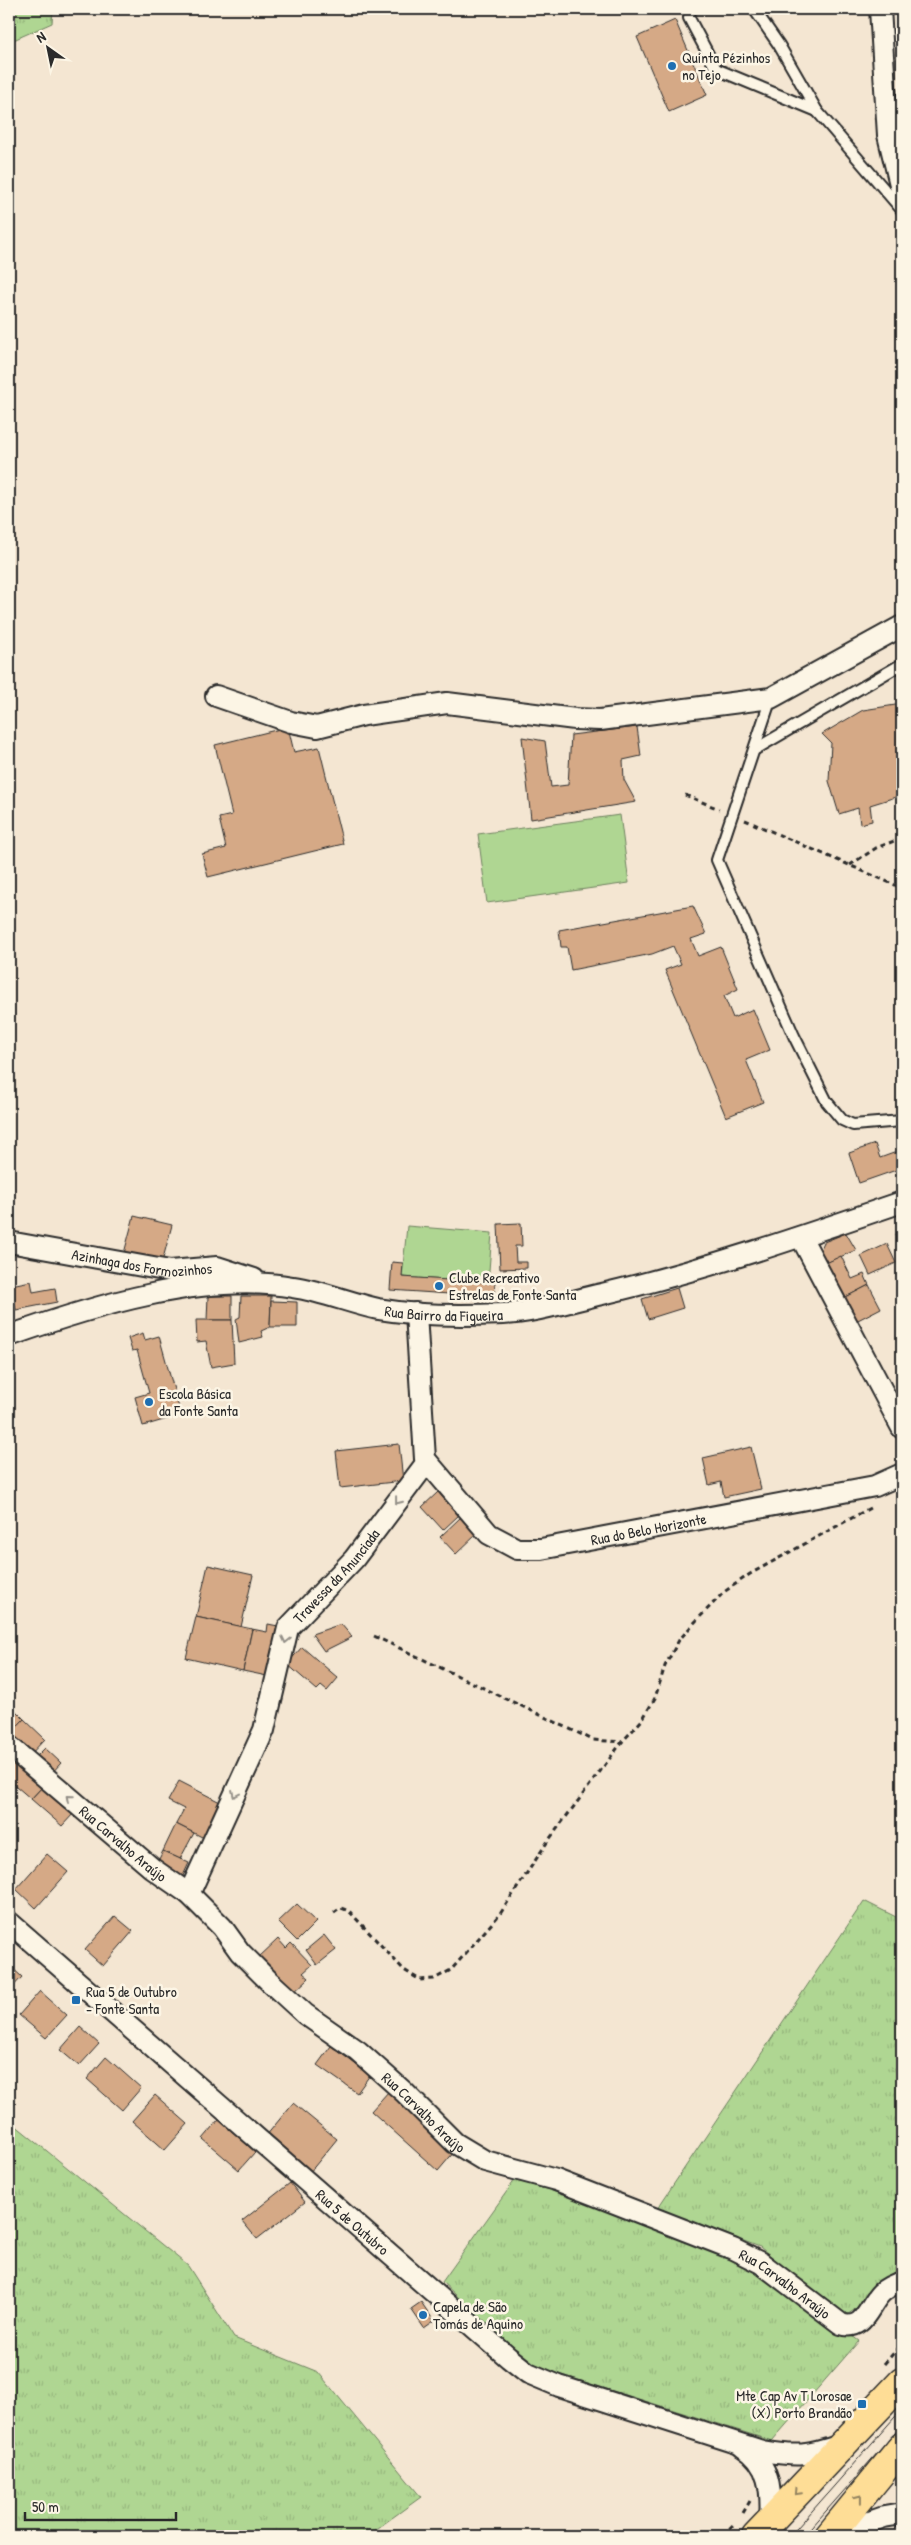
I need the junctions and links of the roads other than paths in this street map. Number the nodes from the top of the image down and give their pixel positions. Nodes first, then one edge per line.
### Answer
1 (690, 9) edge
2 (754, 9) edge
3 (880, 9) edge
4 (817, 111) junction
5 (902, 193) edge
6 (902, 210) edge
7 (902, 626) edge
8 (902, 664) edge
9 (216, 696) dead end
10 (771, 698) junction
11 (754, 750) junction
12 (902, 1122) edge
13 (902, 1202) edge
14 (801, 1237) junction
15 (9, 1242) edge
16 (275, 1286) junction
17 (416, 1313) junction
18 (9, 1336) edge
19 (902, 1428) edge
20 (427, 1462) junction
21 (902, 1474) edge
22 (9, 1746) edge
23 (189, 1894) junction
24 (9, 1922) edge
25 (902, 2282) edge
26 (902, 2382) edge
27 (843, 2444) junction
28 (741, 2446) junction
29 (902, 2447) edge
30 (902, 2514) edge
31 (763, 2529) edge
32 (830, 2536) edge

1 - 4 lane
2 - 4 lane
3 - 5 street
4 - 6 lane
7 - 10 street
8 - 11 lane
9 - 10 street
10 - 11 lane
11 - 12 lane
13 - 14 street, Rua Bairro da Figueira
14 - 17 street, Rua Bairro da Figueira
14 - 19 street
15 - 16 street, Azinhaga dos Formozinhos
16 - 17 street, Rua Bairro da Figueira
16 - 18 street, Rua Bairro da Figueira
17 - 20 street
20 - 21 street, Rua do Belo Horizonte
20 -> 23 street, Travessa da Anunciada
23 -> 22 street, Rua Carvalho Araújo
23 - 25 street, Rua Carvalho Araújo
24 - 28 street, Rua 5 de Outubro
26 - 27 main road
27 - 28 street, Rua 5 de Outubro
27 -> 31 main road
28 - 31 street, Rua 5 de Outubro
32 -> 29 main road
30 - 32 street

